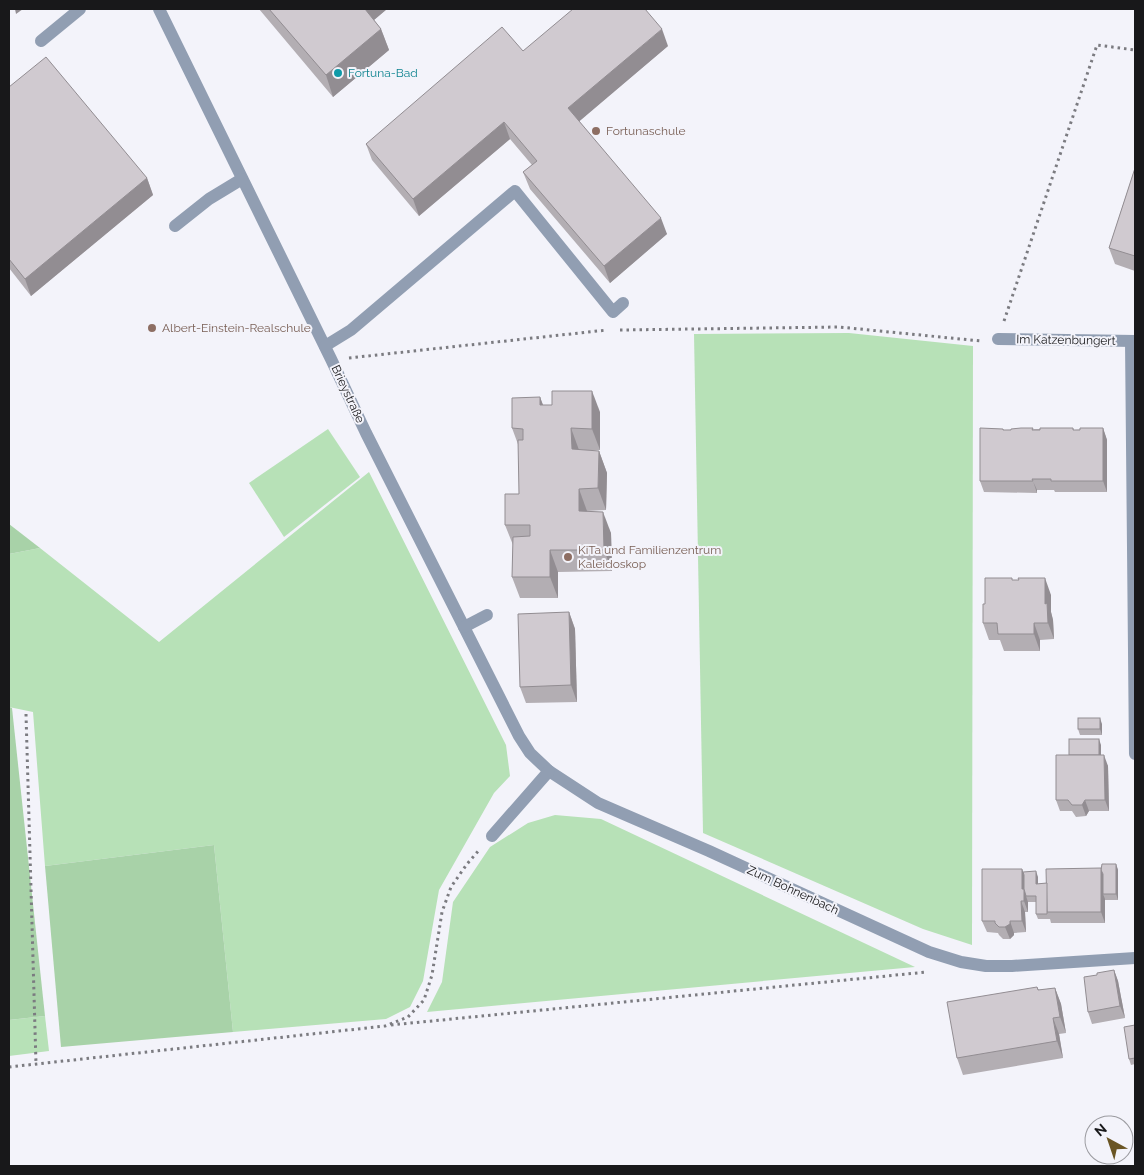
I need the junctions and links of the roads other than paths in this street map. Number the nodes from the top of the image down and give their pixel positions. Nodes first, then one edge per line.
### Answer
1 (80, 9) edge
2 (159, 9) edge
3 (41, 41) dead end
4 (242, 179) junction
5 (175, 226) dead end
6 (623, 303) dead end
7 (998, 339) road end
8 (1133, 341) edge
9 (324, 346) junction
10 (487, 616) dead end
11 (464, 627) junction
12 (1135, 754) edge
13 (549, 771) junction
14 (492, 836) road end
15 (1135, 958) edge

1 - 3 street
2 - 4 street, Brieystraße
4 - 5 street
4 - 9 street, Brieystraße
6 - 9 street
7 - 8 street, Im Katzenbungert
8 - 12 street
9 - 11 street, Brieystraße
10 - 11 street
11 - 13 street, Brieystraße
13 - 14 street
13 - 15 street, Zum Bohnenbach

